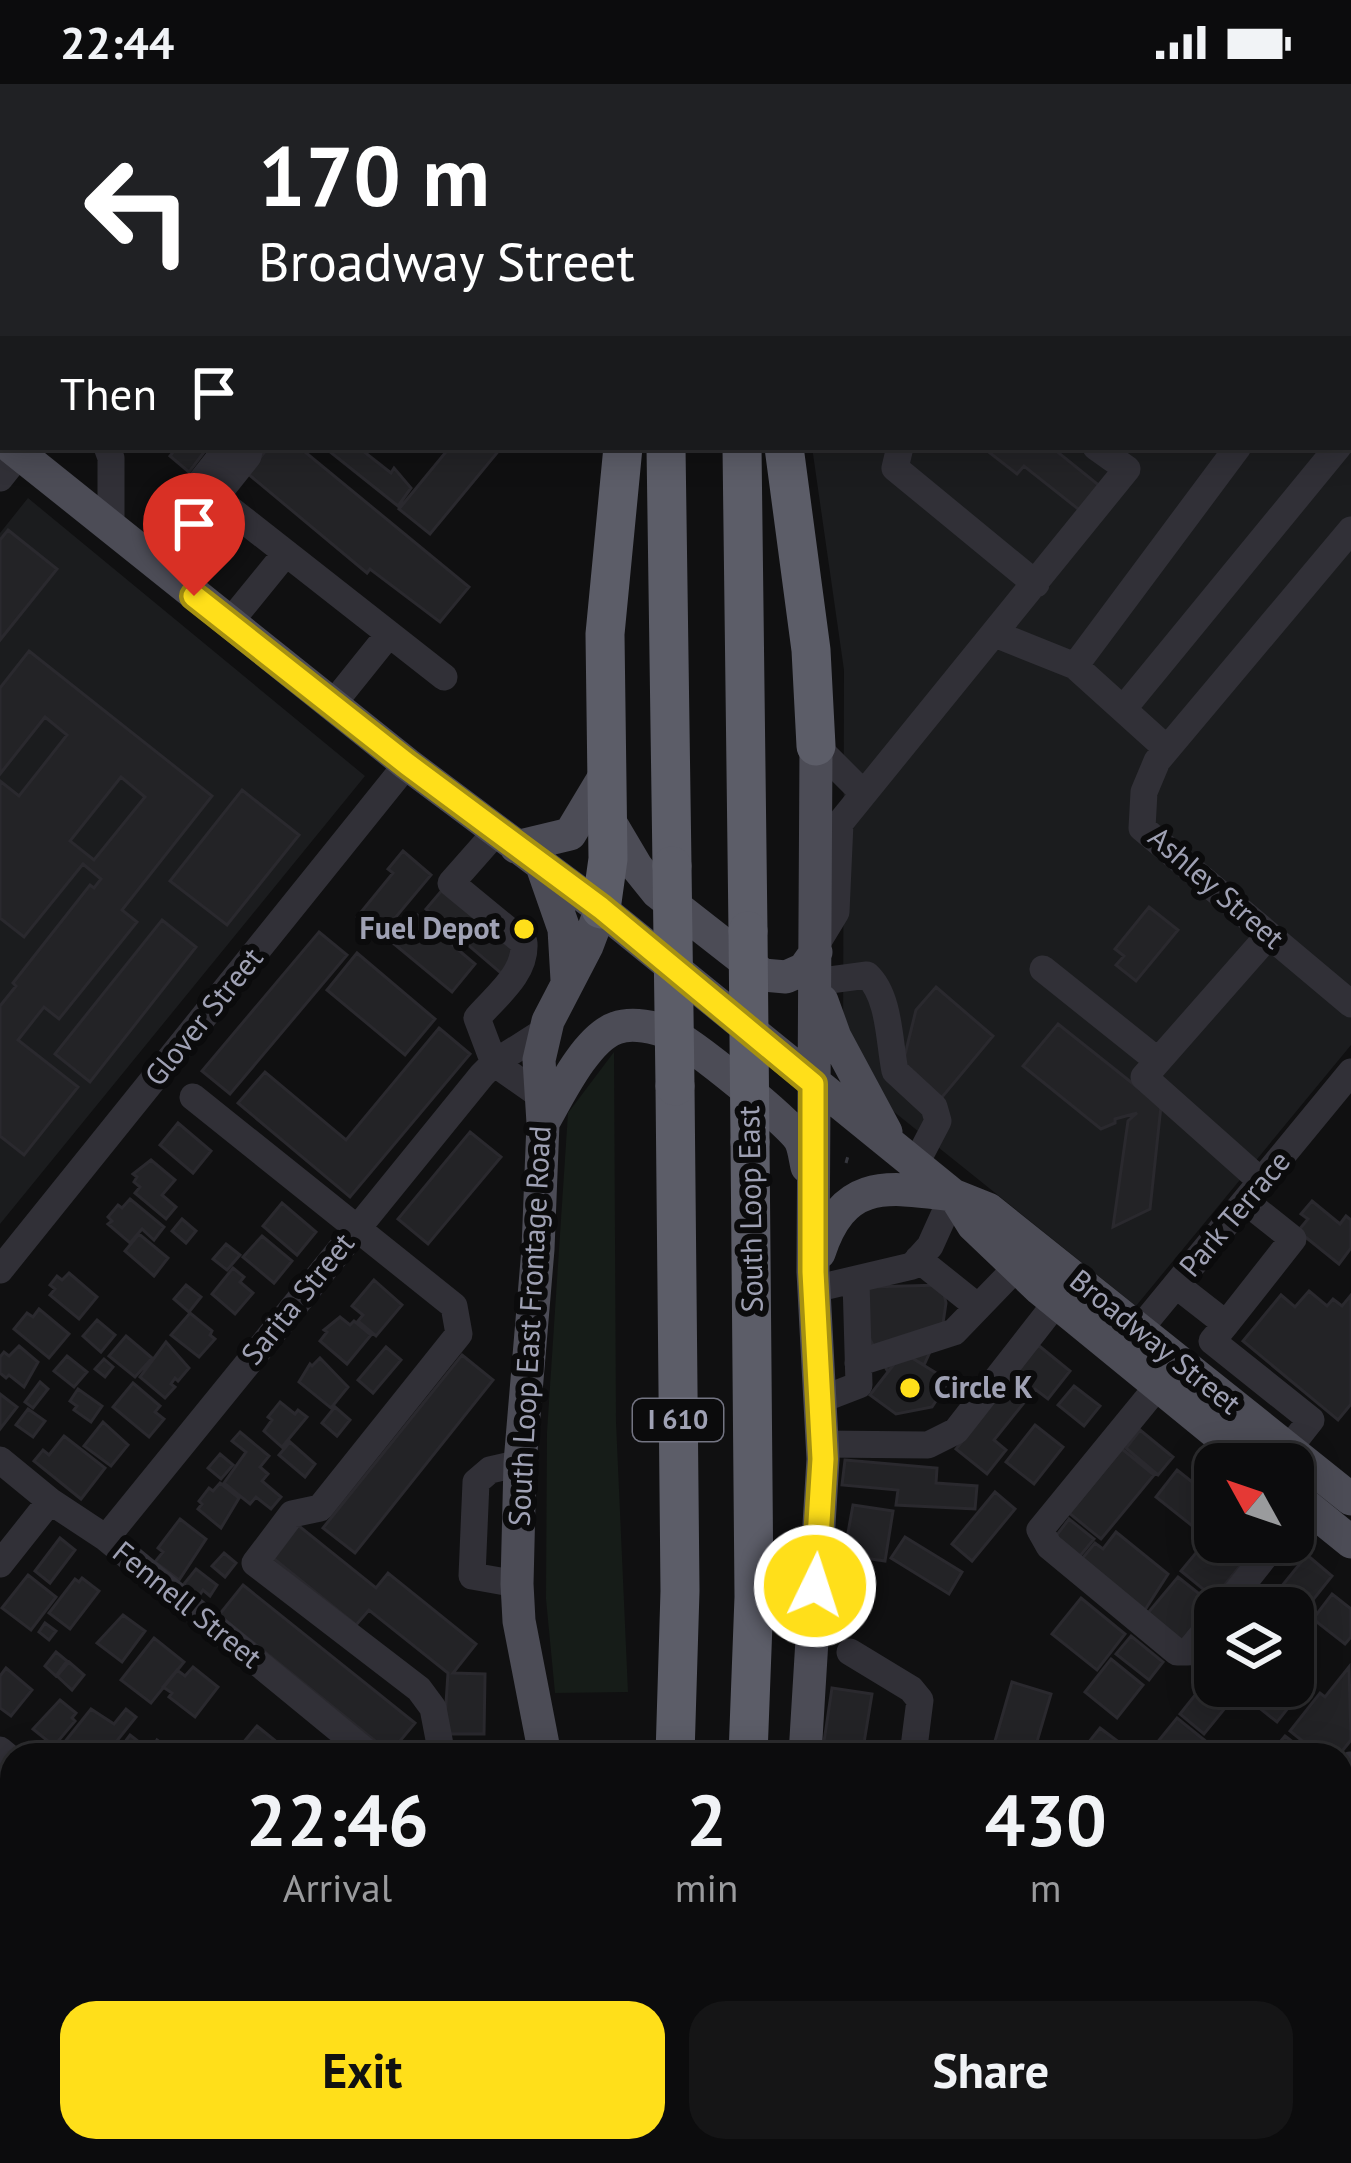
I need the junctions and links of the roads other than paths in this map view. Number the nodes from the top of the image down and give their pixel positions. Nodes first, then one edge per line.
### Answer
1 (108, 450) edge
2 (226, 450) edge
3 (249, 450) edge
4 (623, 450) edge
5 (666, 450) edge
6 (742, 450) edge
7 (784, 450) edge
8 (899, 450) edge
9 (1100, 450) edge
10 (1236, 450) edge
11 (1336, 450) edge
12 (7, 452) edge
13 (208, 492) junction
14 (111, 529) junction
15 (1351, 530) edge
16 (286, 553) junction
17 (151, 562) junction
18 (1036, 584) junction
19 (229, 623) junction
20 (389, 634) junction
21 (994, 634) junction
22 (1075, 665) junction
23 (444, 676) dead end
24 (332, 705) junction
25 (1124, 709) junction
26 (816, 746) junction
27 (1167, 749) junction
28 (407, 764) junction
29 (606, 772) junction
30 (863, 793) junction
31 (607, 817) junction
32 (518, 848) junction
33 (601, 908) junction
34 (1269, 935) junction
35 (816, 960) junction
36 (1043, 969) dead end
37 (518, 974) junction
38 (566, 985) junction
39 (1351, 1004) edge
40 (546, 1030) junction
41 (1157, 1061) junction
42 (494, 1063) junction
43 (895, 1071) junction
44 (1351, 1072) edge
45 (813, 1084) junction
46 (866, 1096) junction
47 (193, 1097) dead end
48 (542, 1110) junction
49 (906, 1157) junction
50 (1254, 1191) junction
51 (813, 1192) junction
52 (953, 1195) junction
53 (356, 1227) junction
54 (918, 1258) junction
55 (1017, 1268) junction
56 (0, 1270) edge
57 (814, 1281) junction
58 (856, 1281) junction
59 (1176, 1285) junction
60 (1056, 1303) junction
61 (978, 1306) junction
62 (1226, 1324) junction
63 (1140, 1329) junction
64 (1118, 1355) junction
65 (858, 1363) junction
66 (1157, 1387) junction
67 (820, 1400) junction
68 (1228, 1443) edge
69 (1282, 1443) edge
70 (1292, 1443) edge
71 (822, 1444) junction
72 (0, 1460) edge
73 (1314, 1469) edge
74 (1351, 1498) edge
75 (50, 1501) junction
76 (1314, 1518) edge
77 (106, 1538) junction
78 (1351, 1542) edge
79 (1259, 1563) edge
80 (0, 1564) edge
81 (1240, 1587) edge
82 (1194, 1645) edge
83 (850, 1652) dead end
84 (355, 1743) edge
85 (440, 1743) edge
86 (539, 1743) edge
87 (675, 1743) edge
88 (748, 1743) edge
89 (806, 1743) edge
90 (915, 1743) edge

1 - 14 street
2 - 13 street
3 - 13 street
4 - 29 highway
5 - 87 highway, I 610, bridge
6 - 88 highway, South Loop East / I 610, bridge
7 - 26 highway
8 - 18 street
9 - 18 street
10 - 22 street
11 - 25 street
12 - 14 main road, Broadway Street
13 - 16 street
13 - 17 street
14 - 17 main road, Broadway Street
15 - 27 street
16 - 19 street
16 - 20 street
17 - 19 main road, Broadway Street
18 - 21 street
19 - 24 main road, Broadway Street
20 - 23 street
20 - 24 street
21 - 22 street
21 - 30 street
22 - 25 street
24 - 28 main road, Broadway Street
25 - 27 street
26 - 30 street
26 - 35 main road
27 - 34 street, Ashley Street
28 - 32 main road, Broadway Street
28 - 56 street, Glover Street
29 - 31 highway
29 - 32 main road
30 - 35 street
31 - 33 highway
31 - 35 main road
32 - 33 main road, Broadway Street
32 - 37 street
32 - 38 main road
33 - 38 main road, South Loop East Frontage Road
33 - 45 main road, Broadway Street
34 - 39 street, Ashley Street
34 - 41 street
35 - 43 street
35 - 45 main road
35 - 46 main road
36 - 41 street
37 - 38 street
37 - 42 street
38 - 40 main road, South Loop East Frontage Road
40 - 42 street, Sarita Street
40 - 48 main road, South Loop East Frontage Road
41 - 50 street
42 - 48 street
42 - 53 street, Sarita Street
43 - 46 street
43 - 49 street
44 - 50 street, Park Terrace
45 - 49 main road, Broadway Street
45 - 51 main road
46 - 49 main road
47 - 53 street
48 - 51 main road
48 - 86 main road, South Loop East Frontage Road
49 - 52 main road, Broadway Street
50 - 59 street, Park Terrace
50 - 62 street
51 - 57 main road
52 - 54 street
52 - 55 main road, Broadway Street
52 - 57 main road
52 - 63 main road, Broadway Street
53 - 77 street, Sarita Street
53 - 85 street
54 - 58 street
54 - 61 street
55 - 60 main road, Broadway Street
55 - 61 street
57 - 58 street
57 - 67 main road
58 - 65 street
59 - 62 street
59 - 63 street, Park Terrace
60 - 64 main road, Broadway Street
60 - 71 street
61 - 65 street
62 - 70 street
63 - 64 street, Park Terrace
63 - 69 main road, Broadway Street
64 - 66 main road, Broadway Street
65 - 67 street
66 - 68 main road, Broadway Street
66 - 82 street
67 - 71 main road
71 - 89 main road
72 - 75 street, Fennell Street
73 - 74 main road, Broadway Street
75 - 77 street, Fennell Street
75 - 80 street
76 - 78 main road
77 - 84 street, Fennell Street
79 - 81 street
83 - 90 street

